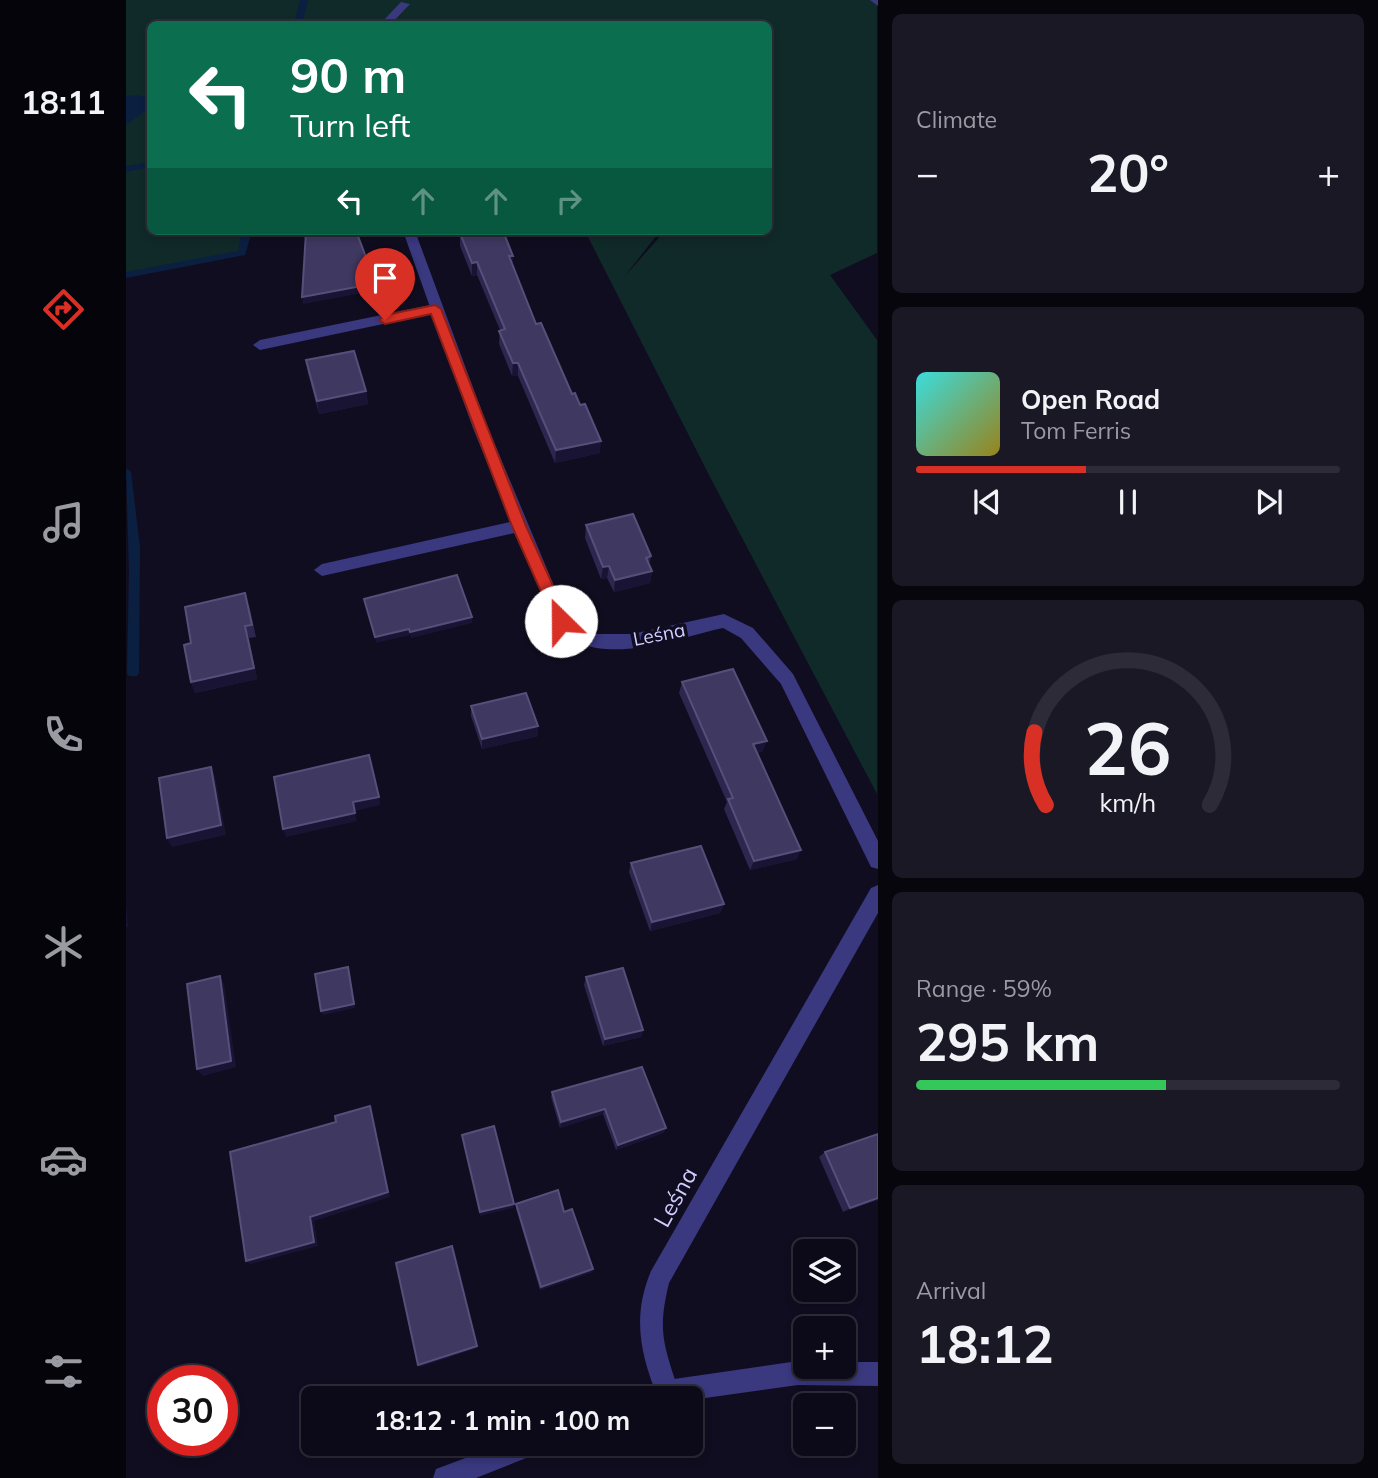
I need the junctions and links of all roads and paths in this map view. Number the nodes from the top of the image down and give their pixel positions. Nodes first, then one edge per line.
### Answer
1 (405, 4) dead end
2 (388, 21) edge
3 (410, 235) edge
4 (435, 309) junction
5 (260, 345) dead end
6 (519, 526) junction
7 (322, 570) dead end
8 (877, 861) edge
9 (877, 894) edge
10 (877, 1374) edge
11 (657, 1386) edge
12 (703, 1388) edge
13 (502, 1456) edge
14 (445, 1478) edge

1 - 2 street
3 - 4 street, Leśna
4 - 5 street
4 - 6 street, Leśna
6 - 7 street
6 - 8 street, Leśna
9 - 11 street, Leśna
10 - 12 street
13 - 14 street

